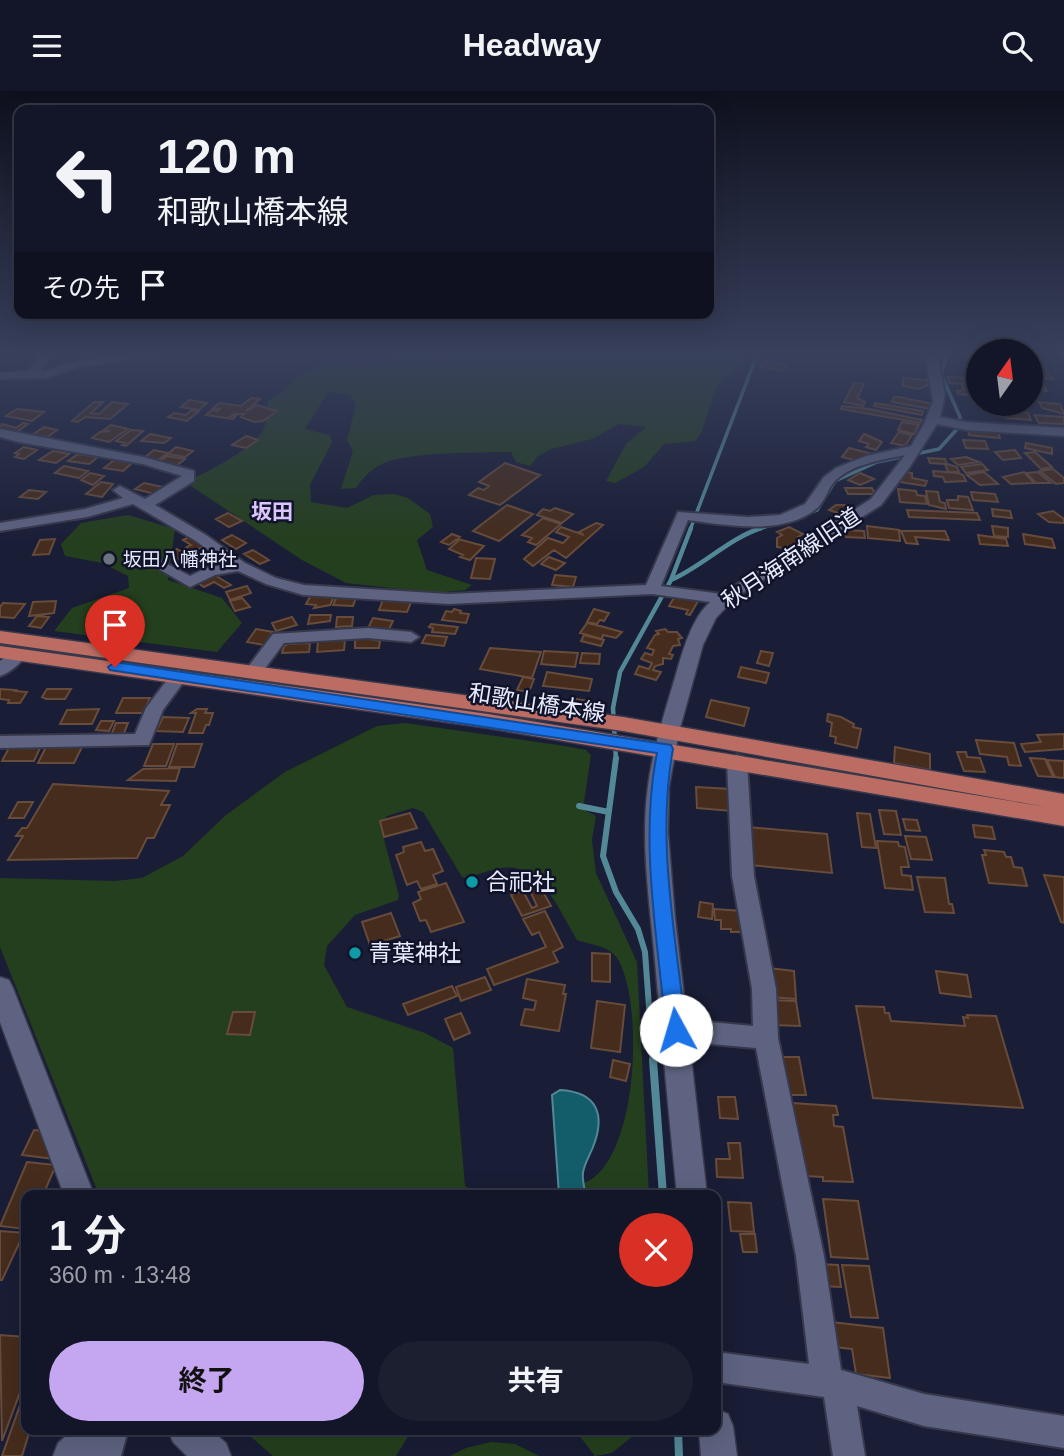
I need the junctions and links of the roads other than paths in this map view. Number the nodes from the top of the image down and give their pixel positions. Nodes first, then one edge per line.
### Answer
1 (933, 419) joint
2 (1064, 432) edge
3 (0, 433) edge
4 (911, 454) junction
5 (133, 498) junction
6 (0, 527) edge
7 (160, 565) dead end
8 (240, 566) junction
9 (655, 589) junction
10 (725, 599) junction
11 (0, 637) edge
12 (411, 637) dead end
13 (9, 653) edge
14 (0, 670) edge
15 (254, 671) junction
16 (179, 676) junction
17 (593, 729) junction
18 (667, 741) junction
19 (0, 742) edge
20 (737, 762) junction
21 (1064, 802) edge
22 (1064, 818) edge
23 (0, 988) edge
24 (676, 1030) junction
25 (766, 1038) junction
26 (77, 1190) edge
27 (692, 1190) edge
28 (721, 1368) edge
29 (833, 1383) junction
30 (1064, 1432) edge
31 (94, 1435) edge
32 (110, 1435) edge
33 (191, 1435) edge
34 (717, 1435) edge
35 (71, 1456) edge
36 (104, 1456) edge
37 (214, 1456) edge
38 (719, 1456) edge
39 (849, 1456) edge

1 - 2 street
1 - 4 street, 秋月海南線旧道
3 - 5 street
4 - 9 street
4 - 10 street, 秋月海南線旧道
5 - 6 street
5 - 8 street
7 - 8 street
8 - 9 street
9 - 10 street
10 - 18 street, 秋月海南線旧道
11 - 15 main road, 和歌山橋本線
12 - 15 street
13 - 14 street
13 - 16 main road, 和歌山橋本線
15 - 17 main road, 和歌山橋本線
16 - 17 main road, 和歌山橋本線
16 - 19 street
17 - 18 main road, 和歌山橋本線
18 - 20 main road, 和歌山橋本線
18 - 21 main road, 和歌山橋本線
18 - 24 street, 秋月海南線旧道
20 - 22 main road, 和歌山橋本線
20 - 25 street
23 - 26 street
24 - 25 street
24 - 27 street, 秋月海南線旧道
25 - 29 street
28 - 29 street
29 - 30 street
29 - 39 street
31 - 35 street
32 - 36 street
33 - 37 street
34 - 38 street

